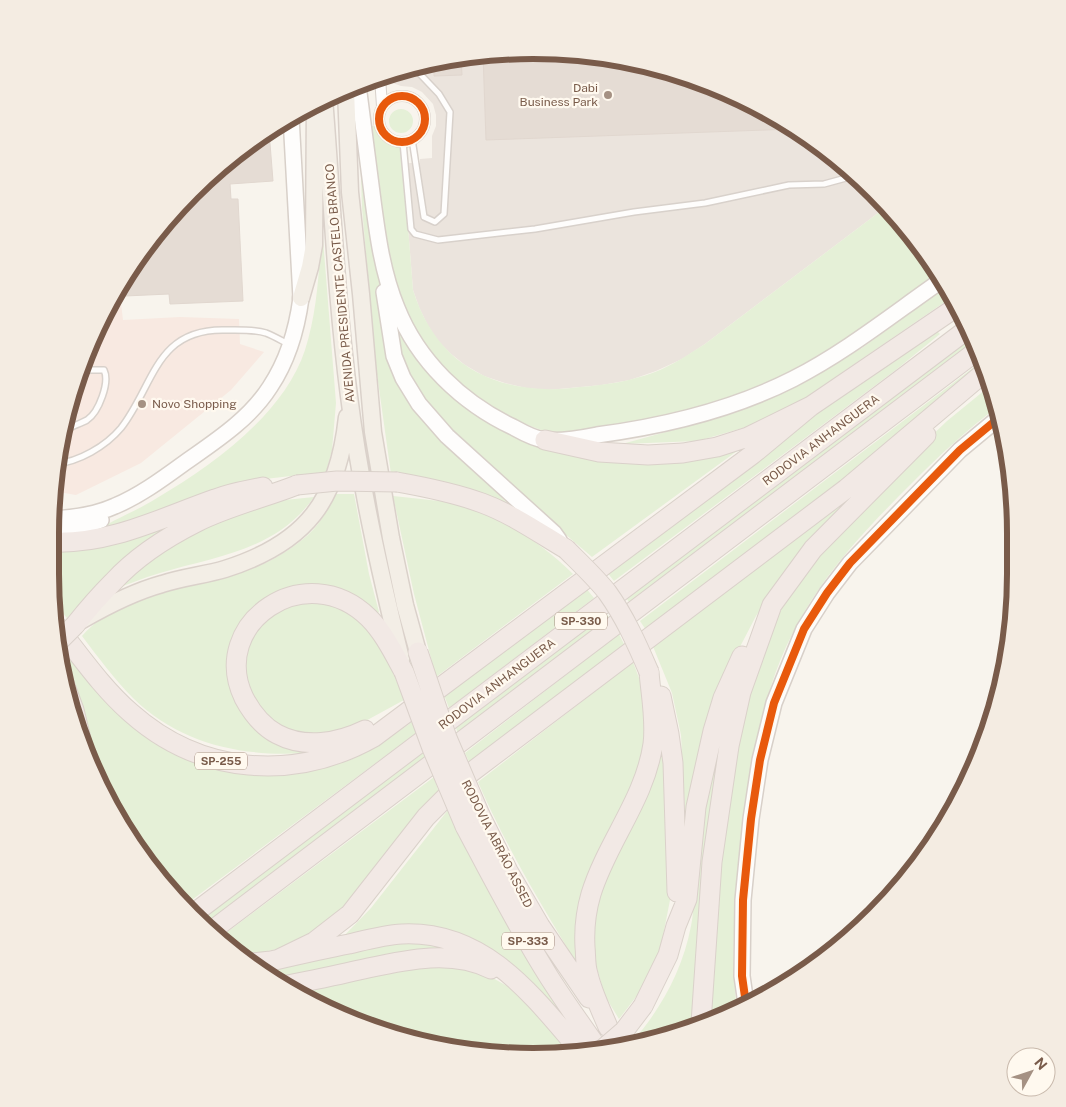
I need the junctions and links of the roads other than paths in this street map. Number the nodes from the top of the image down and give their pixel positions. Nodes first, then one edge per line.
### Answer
1 (419, 73) edge
2 (380, 84) edge
3 (359, 92) edge
4 (346, 98) edge
5 (382, 106) junction
6 (325, 107) edge
7 (315, 112) edge
8 (291, 125) edge
9 (407, 141) junction
10 (848, 178) edge
11 (378, 242) junction
12 (936, 284) edge
13 (301, 298) junction
14 (951, 310) edge
15 (962, 333) edge
16 (290, 345) junction
17 (972, 355) edge
18 (88, 370) edge
19 (980, 376) edge
20 (980, 376) edge
21 (349, 397) junction
22 (811, 406) junction
23 (994, 422) edge
24 (71, 427) edge
25 (545, 440) junction
26 (65, 462) edge
27 (297, 485) junction
28 (135, 496) junction
29 (59, 518) edge
30 (59, 531) edge
31 (59, 542) edge
32 (566, 549) junction
33 (772, 605) junction
34 (75, 625) junction
35 (63, 633) edge
36 (63, 637) edge
37 (418, 652) joint
38 (404, 672) junction
39 (649, 672) junction
40 (424, 700) junction
41 (472, 821) junction
42 (199, 910) edge
43 (676, 926) junction
44 (216, 927) edge
45 (275, 960) junction
46 (261, 962) edge
47 (294, 984) edge
48 (524, 989) junction
49 (745, 998) edge
50 (701, 1017) edge
51 (608, 1027) junction
52 (618, 1040) edge
53 (610, 1042) edge
54 (596, 1044) edge
55 (576, 1046) edge

1 - 9 lane
2 - 5 street
3 - 11 main road
4 - 37 main road, AVENIDA PRESIDENTE CASTELO BRANCO
5 - 9 street
5 - 9 street
6 - 21 main road, AVENIDA PRESIDENTE CASTELO BRANCO
7 - 13 main road
8 - 13 main road
9 - 10 lane
11 - 25 main road
11 - 32 main road
12 - 25 main road
13 - 16 main road
14 - 22 highway
15 - 42 highway, RODOVIA ANHANGUERA / SP-330
16 - 26 lane
16 - 28 main road
17 - 44 highway, RODOVIA ANHANGUERA / SP-330
18 - 24 lane
19 - 33 highway
20 - 45 highway
21 - 34 main road
21 - 38 main road, AVENIDA PRESIDENTE CASTELO BRANCO
22 - 25 highway
22 - 40 highway, SP-330
23 - 49 main road
27 - 31 highway
27 - 32 highway, bridge
27 - 34 highway
28 - 29 main road
28 - 30 main road
32 - 39 highway, bridge
33 - 43 highway
33 - 50 highway
34 - 36 highway, bridge
35 - 40 highway, SP-255
37 - 41 highway, RODOVIA ABRÃO ASSED / SP-333, bridge
38 - 40 highway, RODOVIA ABRÃO ASSED
38 - 41 highway, RODOVIA ABRÃO ASSED / SP-333, bridge
39 - 43 highway
39 - 51 highway
41 - 51 highway, RODOVIA ABRÃO ASSED / SP-333
41 - 54 highway, RODOVIA ABRÃO ASSED / SP-333
43 - 53 highway, bridge
45 - 46 highway
45 - 48 highway
47 - 48 highway
48 - 55 highway
51 - 52 highway, RODOVIA ABRÃO ASSED / SP-333

